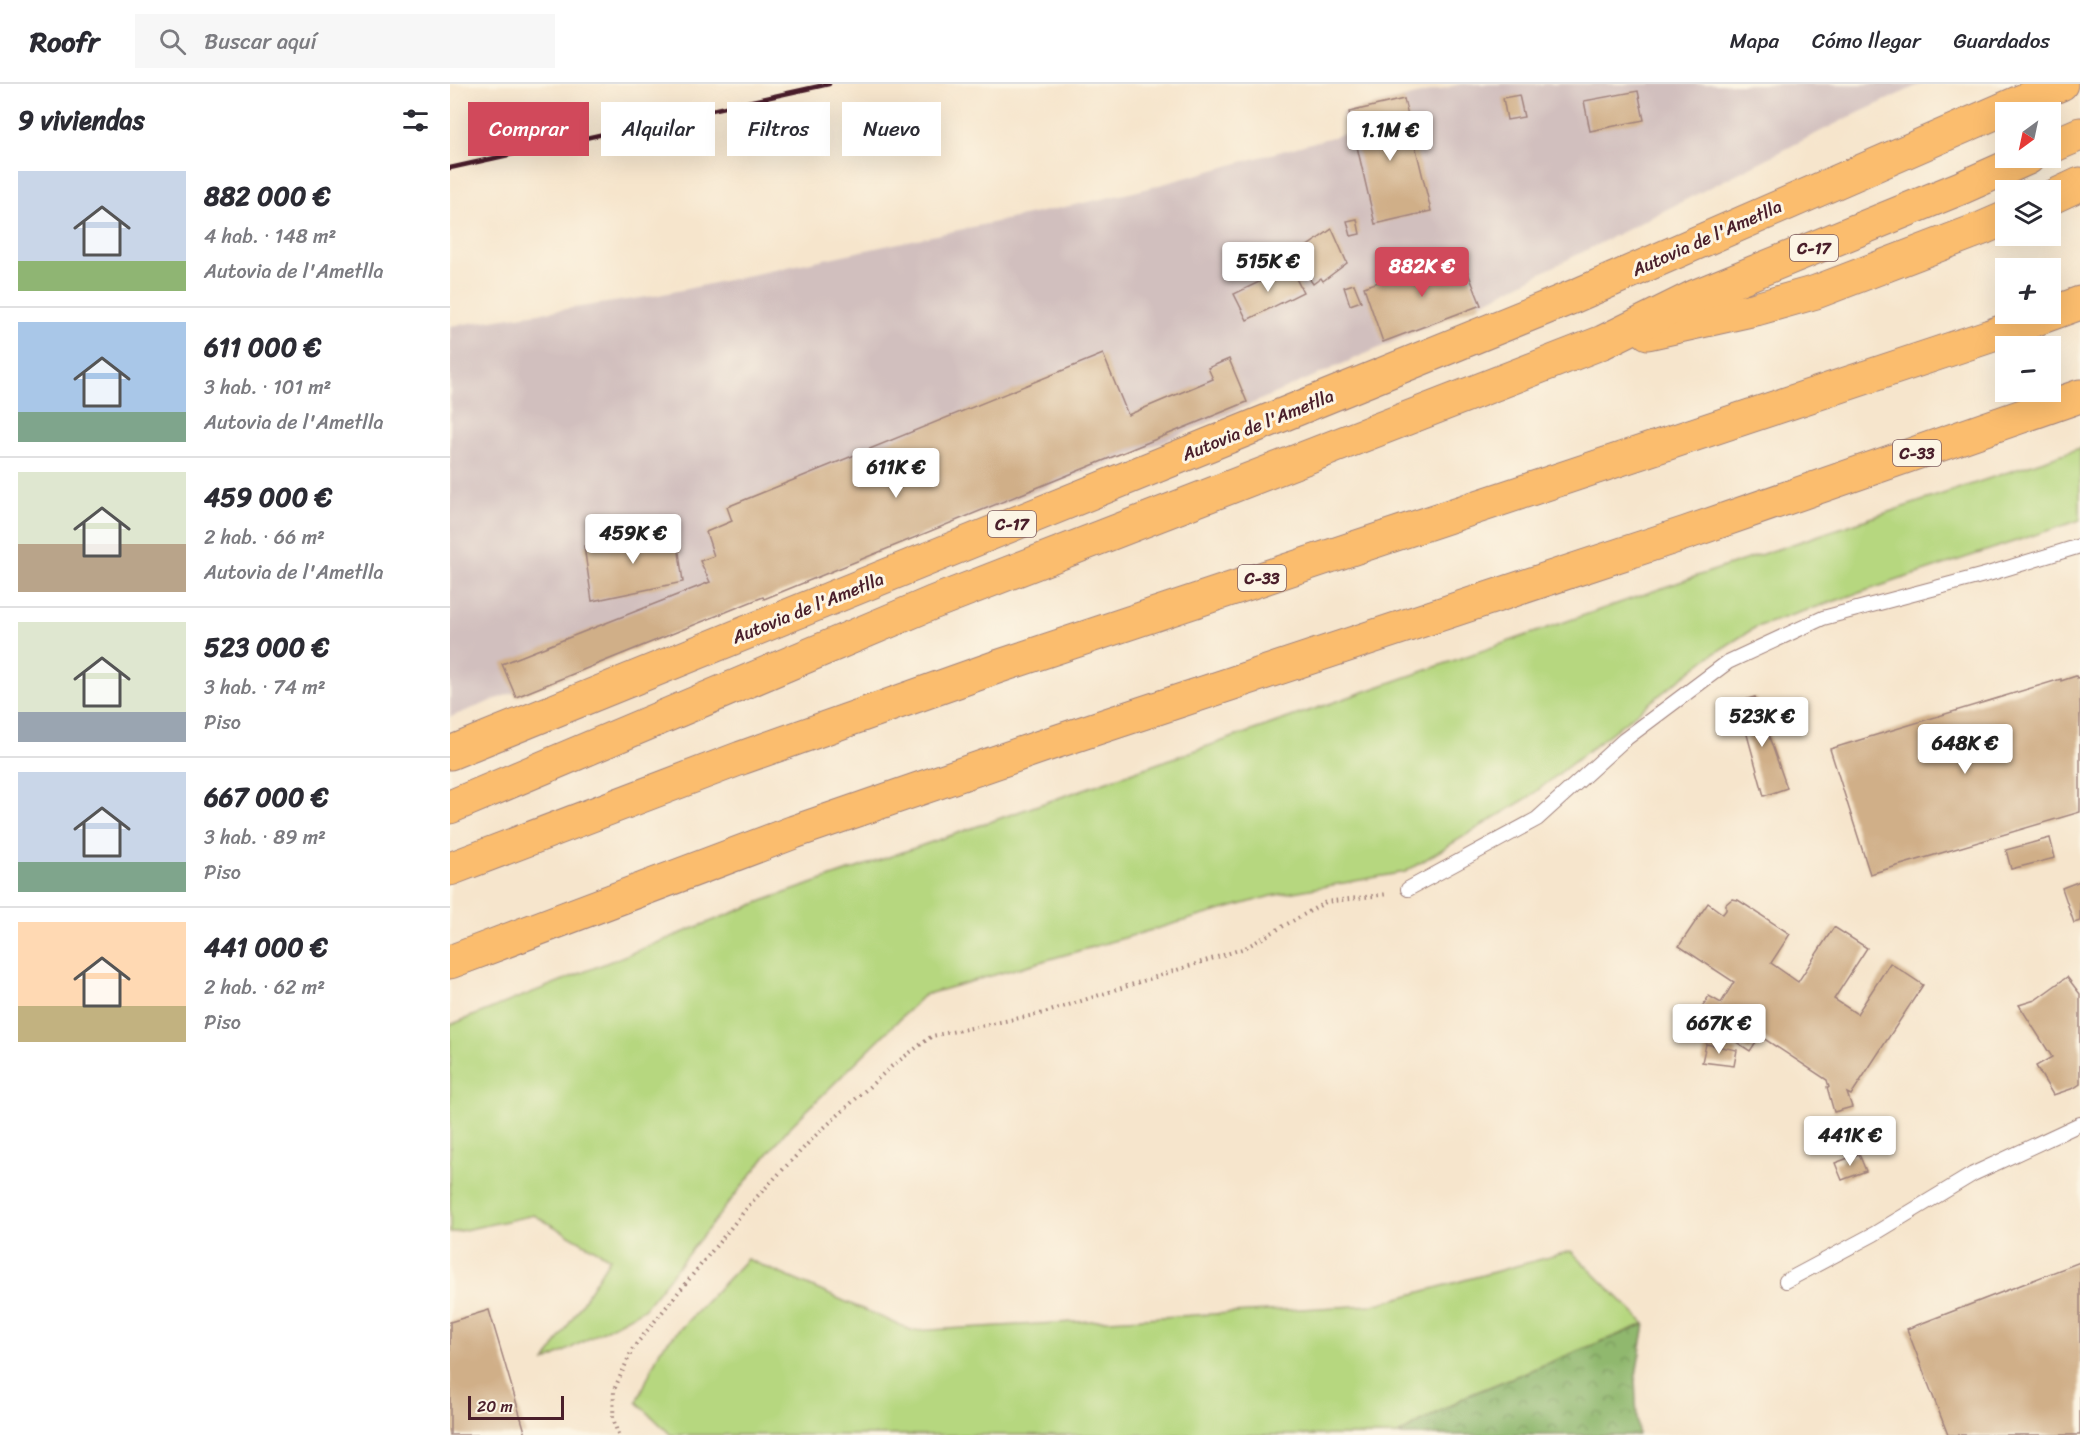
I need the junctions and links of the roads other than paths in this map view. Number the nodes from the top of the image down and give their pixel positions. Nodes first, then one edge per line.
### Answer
1 (2010, 84) edge
2 (2061, 84) edge
3 (1977, 120) junction
4 (2080, 134) edge
5 (2061, 142) edge
6 (2006, 168) edge
7 (2080, 184) edge
8 (2061, 193) edge
9 (1995, 223) edge
10 (2080, 303) edge
11 (1603, 342) junction
12 (2080, 396) edge
13 (2080, 546) edge
14 (450, 753) edge
15 (450, 807) edge
16 (450, 869) edge
17 (1408, 889) road end
18 (450, 962) edge
19 (2080, 1124) edge
20 (1786, 1281) dead end

1 - 3 highway
2 - 3 highway, Autovia de l'Ametlla / C-17
3 - 14 highway, Autovia de l'Ametlla / C-17
4 - 5 highway
6 - 11 highway, C-17
7 - 8 highway
9 - 11 highway
10 - 16 highway, C-33
11 - 15 highway, C-17
12 - 18 highway, C-33
13 - 17 lane
19 - 20 lane

